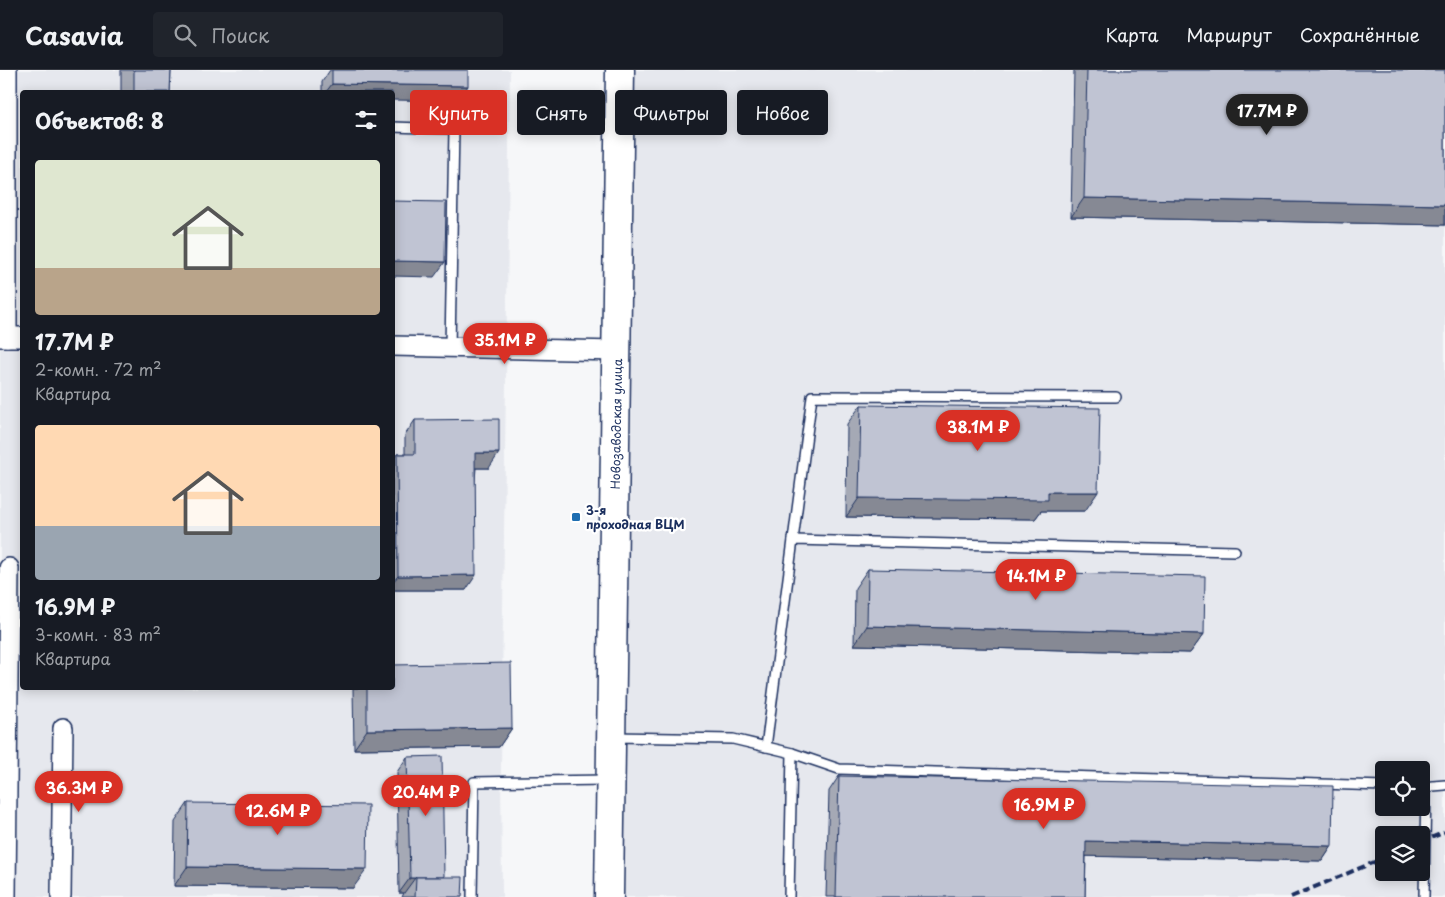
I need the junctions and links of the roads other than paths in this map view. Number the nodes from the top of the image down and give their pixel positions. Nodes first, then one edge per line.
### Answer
1 (7, 70) edge
2 (620, 70) edge
3 (395, 127) edge
4 (10, 337) edge
5 (395, 346) edge
6 (450, 347) junction
7 (617, 351) junction
8 (1116, 397) dead end
9 (793, 540) junction
10 (1235, 551) dead end
11 (9, 568) dead end
12 (63, 728) dead end
13 (612, 737) junction
14 (766, 747) junction
15 (792, 753) junction
16 (611, 780) junction
17 (1445, 785) edge
18 (1375, 786) edge
19 (1430, 786) edge
20 (1423, 816) edge
21 (6, 897) edge
22 (61, 897) edge
23 (472, 897) edge
24 (609, 897) edge
25 (789, 897) edge
26 (1424, 897) edge

1 - 4 street
2 - 7 main road, Новозаводская улица
3 - 6 lane
5 - 6 street
6 - 7 street
7 - 13 main road, Новозаводская улица
8 - 9 lane
9 - 10 lane
9 - 14 lane
11 - 21 street
12 - 22 street
13 - 14 lane
13 - 16 main road, Новозаводская улица
14 - 15 lane
15 - 18 lane
15 - 25 lane
16 - 23 lane
16 - 24 main road, Новозаводская улица
17 - 19 lane
20 - 26 lane

